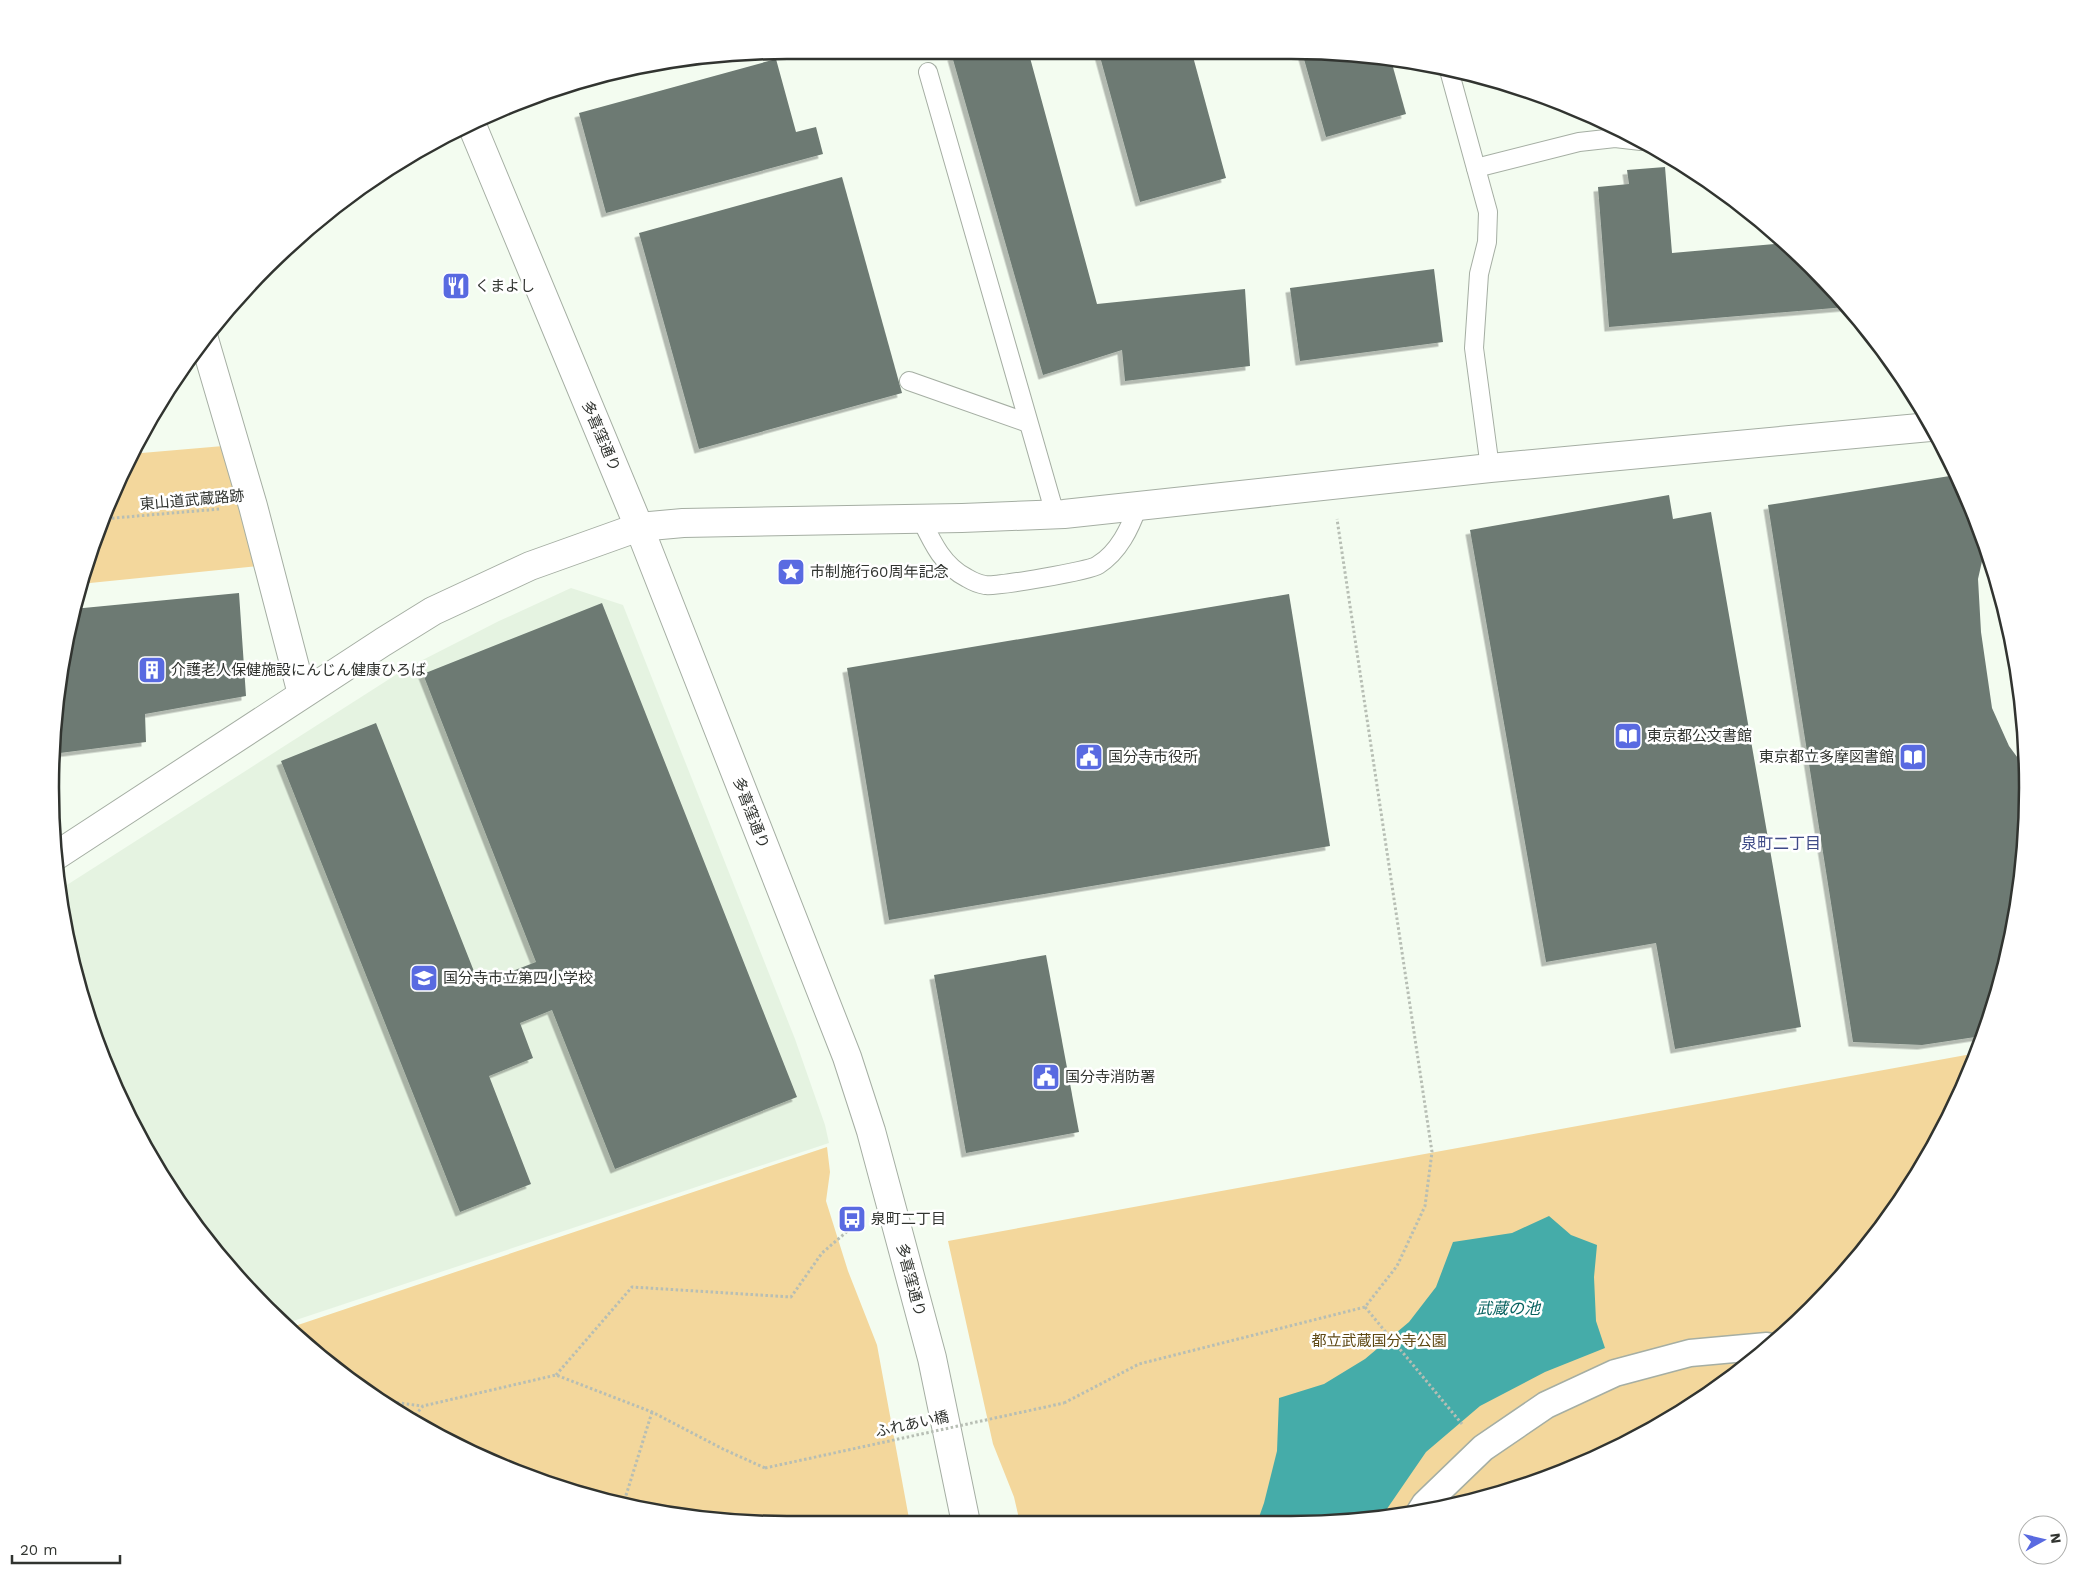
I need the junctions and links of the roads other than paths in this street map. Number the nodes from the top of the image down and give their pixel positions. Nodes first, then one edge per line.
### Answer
1 (928, 72) dead end
2 (1451, 77) edge
3 (474, 130) edge
4 (1622, 139) edge
5 (1476, 168) junction
6 (207, 348) edge
7 (909, 381) dead end
8 (1028, 423) junction
9 (1924, 428) edge
10 (1490, 468) junction
11 (1138, 506) junction
12 (1054, 514) junction
13 (921, 519) junction
14 (639, 527) junction
15 (302, 694) junction
16 (62, 852) edge
17 (1757, 1347) edge
18 (1429, 1503) edge
19 (965, 1516) edge

1 - 8 lane
2 - 5 lane
3 - 14 street, 多喜窪通り
4 - 5 lane
5 - 10 lane
6 - 15 street
7 - 8 lane
8 - 12 lane
9 - 10 street
10 - 11 street
11 - 12 street
11 - 13 lane
12 - 13 street
13 - 14 street
14 - 15 street
14 - 19 street, 多喜窪通り
15 - 16 street
17 - 18 street

